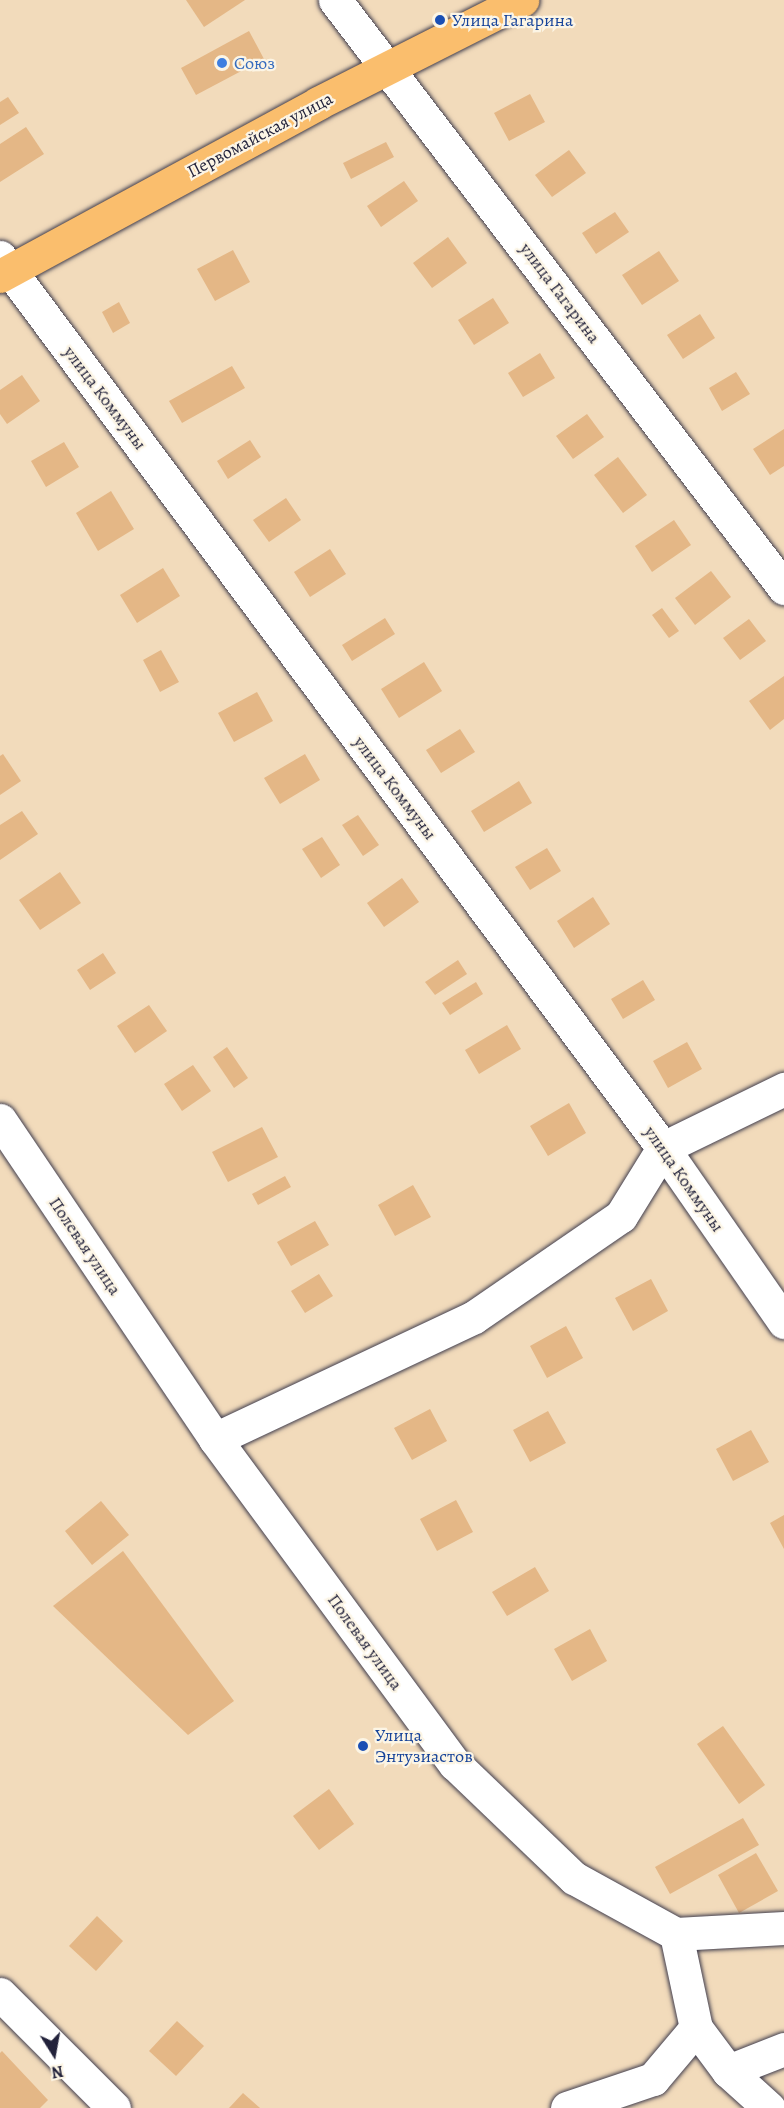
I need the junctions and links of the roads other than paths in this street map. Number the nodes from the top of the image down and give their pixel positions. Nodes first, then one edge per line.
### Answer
1 (335, 0) edge
2 (522, 0) edge
3 (388, 68) junction
4 (3, 268) edge
5 (784, 588) edge
6 (784, 1089) edge
7 (0, 1120) edge
8 (663, 1148) junction
9 (784, 1322) edge
10 (215, 1439) junction
11 (784, 1928) edge
12 (676, 1934) junction
13 (0, 1994) edge
14 (696, 2028) junction
15 (784, 2049) edge
16 (728, 2071) junction
17 (114, 2108) edge
18 (567, 2108) edge
19 (769, 2108) edge

1 - 3 street, улица Гагарина
2 - 3 main road, Первомайская улица
3 - 4 main road, Первомайская улица
3 - 5 street, улица Гагарина
4 - 8 street, улица Коммуны
6 - 8 street
7 - 10 street, Полевая улица
8 - 9 street, улица Коммуны
8 - 10 street
10 - 12 street, Полевая улица
11 - 12 street
12 - 14 street
13 - 17 street
14 - 16 street
14 - 18 street
15 - 16 street
16 - 19 street

